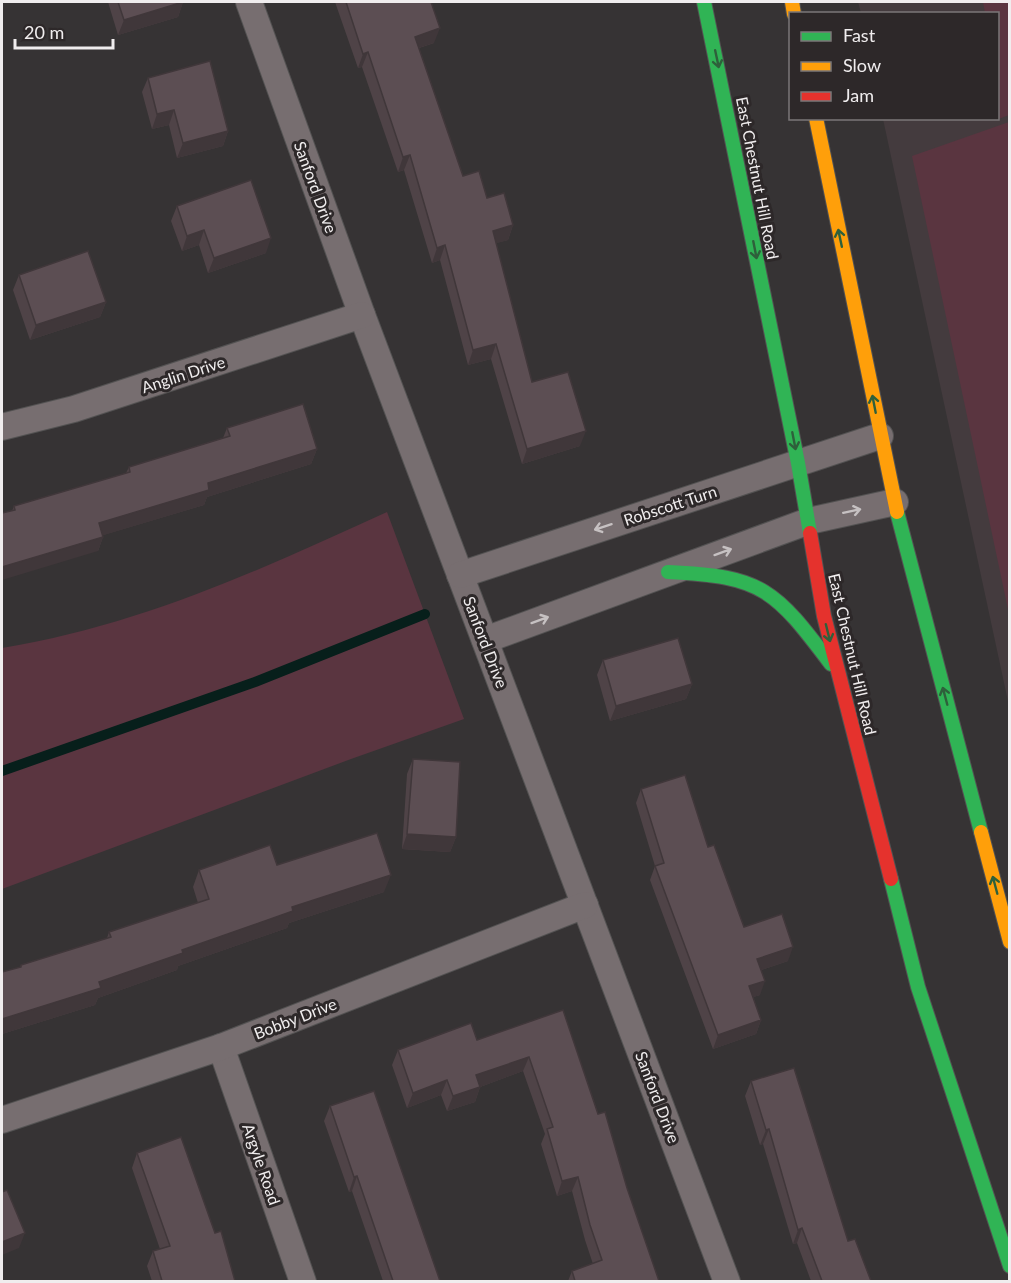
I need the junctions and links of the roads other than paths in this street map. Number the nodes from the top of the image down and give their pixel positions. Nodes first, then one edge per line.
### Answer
1 (249, 2) edge
2 (704, 2) edge
3 (816, 120) edge
4 (362, 315) junction
5 (2, 427) edge
6 (880, 436) junction
7 (798, 463) junction
8 (895, 502) junction
9 (809, 521) junction
10 (668, 572) junction
11 (460, 575) junction
12 (485, 640) junction
13 (839, 675) junction
14 (585, 905) junction
15 (1010, 942) edge
16 (221, 1047) junction
17 (2, 1120) edge
18 (1010, 1266) edge
19 (303, 1281) edge
20 (727, 1281) edge

1 - 4 street, Sanford Drive
2 -> 7 main road, East Chestnut Hill Road
6 -> 3 main road
4 - 5 street, Anglin Drive
4 - 11 street, Sanford Drive
6 - 7 street, Robscott Turn
6 - 8 main road
7 - 9 main road, East Chestnut Hill Road
7 -> 11 street, Robscott Turn
9 -> 8 street
15 -> 8 main road
10 -> 9 street
9 -> 13 main road, East Chestnut Hill Road
12 -> 10 street
10 - 13 main road
11 - 12 street, Sanford Drive
12 - 14 street, Sanford Drive
13 - 18 main road, East Chestnut Hill Road
14 - 16 street, Bobby Drive
14 - 20 street, Sanford Drive
16 - 17 street, Bobby Drive
16 - 19 street, Argyle Road

